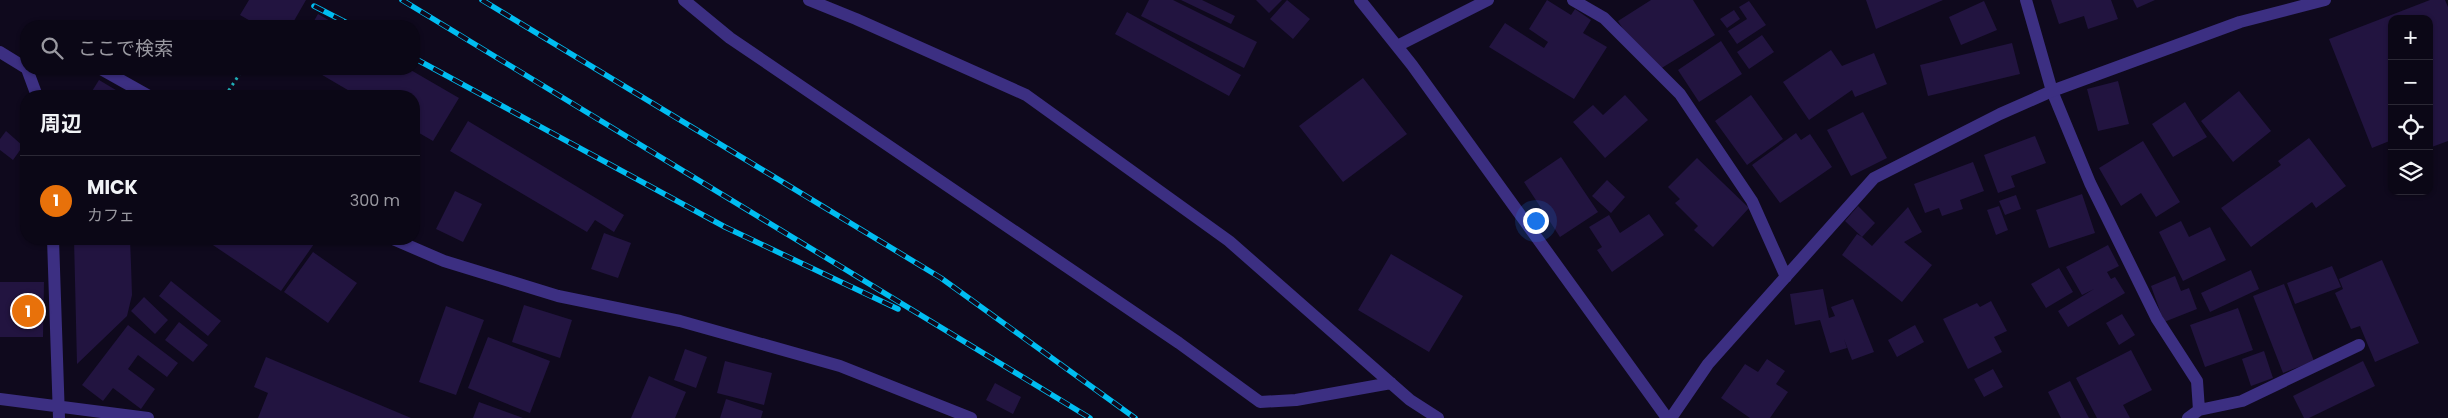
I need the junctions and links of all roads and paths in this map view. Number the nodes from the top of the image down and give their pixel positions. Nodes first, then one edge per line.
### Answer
1 (684, 0) edge
2 (809, 0) edge
3 (1360, 0) edge
4 (1488, 0) edge
5 (1573, 0) edge
6 (2026, 0) edge
7 (2324, 0) edge
8 (1397, 46) junction
9 (0, 52) edge
10 (20, 64) edge
11 (29, 75) edge
12 (111, 75) edge
13 (239, 75) edge
14 (35, 90) edge
15 (138, 90) edge
16 (229, 90) edge
17 (2052, 91) junction
18 (53, 245) edge
19 (407, 245) edge
20 (1786, 277) junction
21 (2359, 345) dead end
22 (1391, 383) junction
23 (0, 399) edge
24 (2199, 410) junction
25 (59, 412) edge
26 (148, 418) edge
27 (971, 418) edge
28 (1438, 418) edge
29 (1669, 418) edge
30 (2188, 418) edge

1 - 22 street
2 - 22 street
3 - 8 street
4 - 8 street
5 - 20 street
6 - 17 street
7 - 17 street
8 - 29 street
9 - 10 street
11 - 14 street
12 - 15 street
13 - 16 path
17 - 20 street
17 - 24 street
18 - 25 street
19 - 27 street
20 - 29 street
21 - 24 street
22 - 28 street
23 - 25 street
24 - 30 street
25 - 26 street

